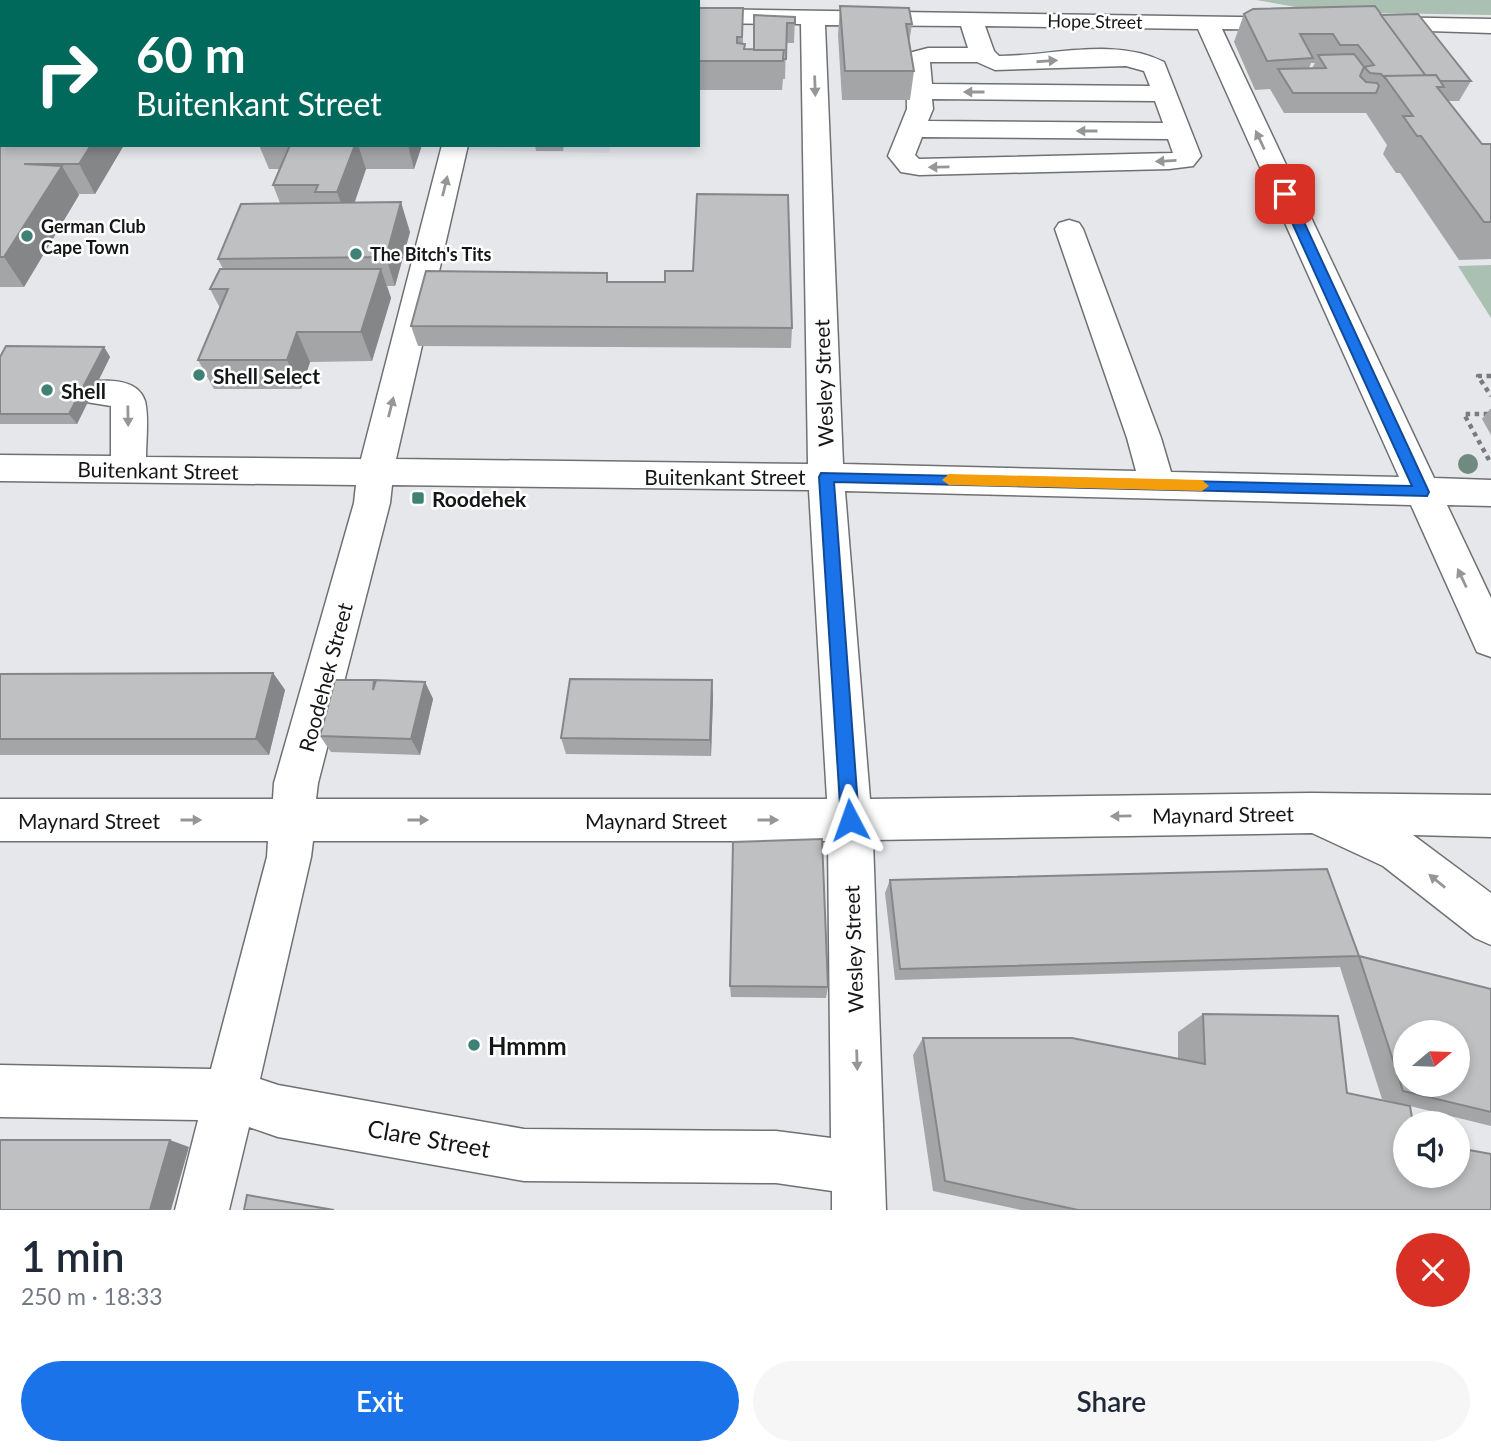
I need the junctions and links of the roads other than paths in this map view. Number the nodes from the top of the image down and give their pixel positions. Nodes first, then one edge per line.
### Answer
1 (1085, 10) edge
2 (1211, 11) edge
3 (700, 16) edge
4 (813, 18) junction
5 (971, 19) junction
6 (1309, 21) edge
7 (1491, 26) edge
8 (1359, 34) edge
9 (983, 55) junction
10 (920, 92) junction
11 (1165, 94) junction
12 (912, 129) junction
13 (1180, 131) junction
14 (455, 147) edge
15 (1069, 229) dead end
16 (92, 393) dead end
17 (0, 468) edge
18 (129, 470) junction
19 (375, 474) junction
20 (826, 477) junction
21 (1157, 485) junction
22 (1422, 492) junction
23 (1491, 493) edge
24 (1491, 640) edge
25 (1312, 813) junction
26 (1491, 816) edge
27 (0, 820) edge
28 (292, 820) junction
29 (850, 820) junction
30 (1491, 922) edge
31 (0, 1091) edge
32 (231, 1095) junction
33 (860, 1189) edge
34 (202, 1210) edge

1 - 2 street, Hope Street
1 - 5 street, Hope Street
2 - 6 street, Hope Street
22 -> 2 street
3 - 4 street, Hope Street
4 - 5 street, Hope Street
4 -> 20 street, Wesley Street
5 - 9 street
7 - 8 street
9 - 10 street
9 -> 11 street
11 -> 10 street
10 - 12 street
11 - 13 street
13 -> 12 street
13 -> 12 street
19 -> 14 street, Roodehek Street
15 - 21 street
16 -> 18 street
17 - 18 street, Buitenkant Street
18 - 19 street, Buitenkant Street
19 - 20 street, Buitenkant Street
19 - 28 street, Roodehek Street
20 - 21 street, Buitenkant Street
20 - 29 street, Wesley Street
21 - 22 street, Buitenkant Street
22 - 23 street, Buitenkant Street
24 -> 22 street
25 - 26 street, Maynard Street
25 -> 29 street, Maynard Street
30 -> 25 street, Maynard Street
27 -> 28 street, Maynard Street
28 -> 29 street, Maynard Street
28 - 32 street, Roodehek Street
29 -> 33 street, Wesley Street
31 - 32 street, Clare Street
32 - 33 street, Clare Street
32 - 34 street, Roodehek Street

